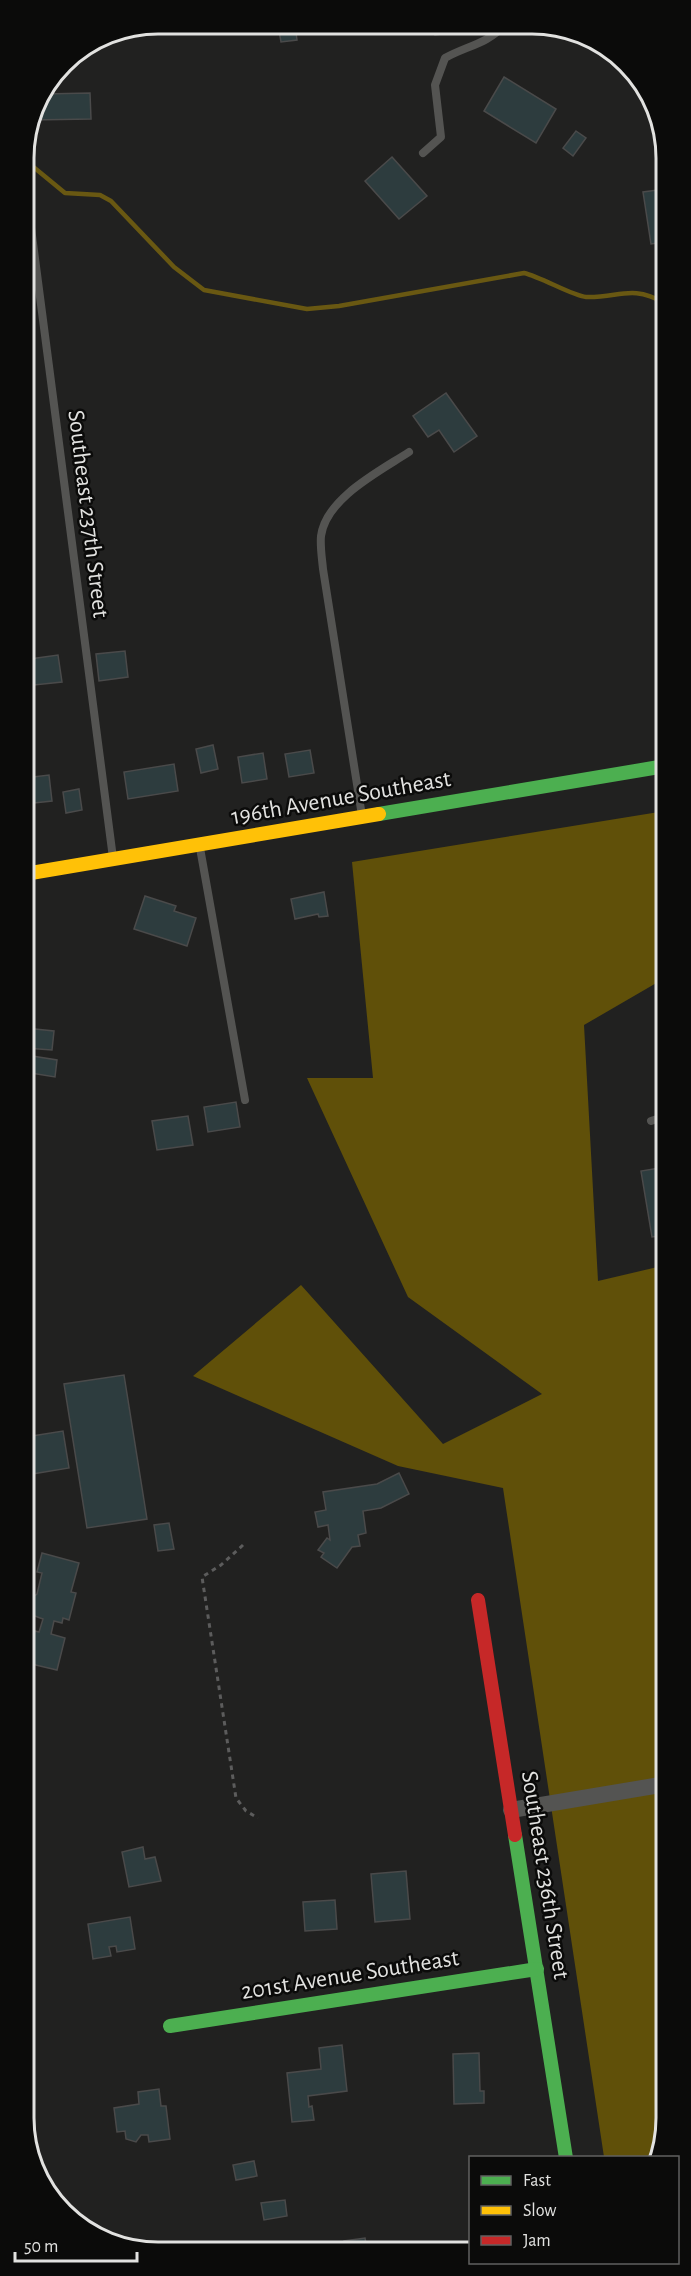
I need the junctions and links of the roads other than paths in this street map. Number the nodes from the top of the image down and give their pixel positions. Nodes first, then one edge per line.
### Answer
1 (496, 34) edge
2 (423, 153) dead end
3 (35, 258) edge
4 (409, 452) dead end
5 (656, 767) edge
6 (363, 816) junction
7 (199, 844) junction
8 (113, 860) junction
9 (35, 872) edge
10 (245, 1100) dead end
11 (656, 1119) edge
12 (651, 1120) dead end
13 (478, 1600) dead end
14 (656, 1786) edge
15 (512, 1810) junction
16 (537, 1969) junction
17 (170, 2026) dead end
18 (566, 2156) edge

1 - 2 lane
3 - 8 lane, Southeast 237th Street
4 - 6 lane
5 - 6 street, 196th Avenue Southeast
6 - 7 street, 196th Avenue Southeast
7 - 8 street, 196th Avenue Southeast
7 - 10 lane
8 - 9 street, 196th Avenue Southeast
11 - 12 lane
13 - 15 street, Southeast 236th Street
14 - 15 street
15 - 16 street, Southeast 236th Street
16 - 17 street, 201st Avenue Southeast
16 - 18 street, Southeast 236th Street

